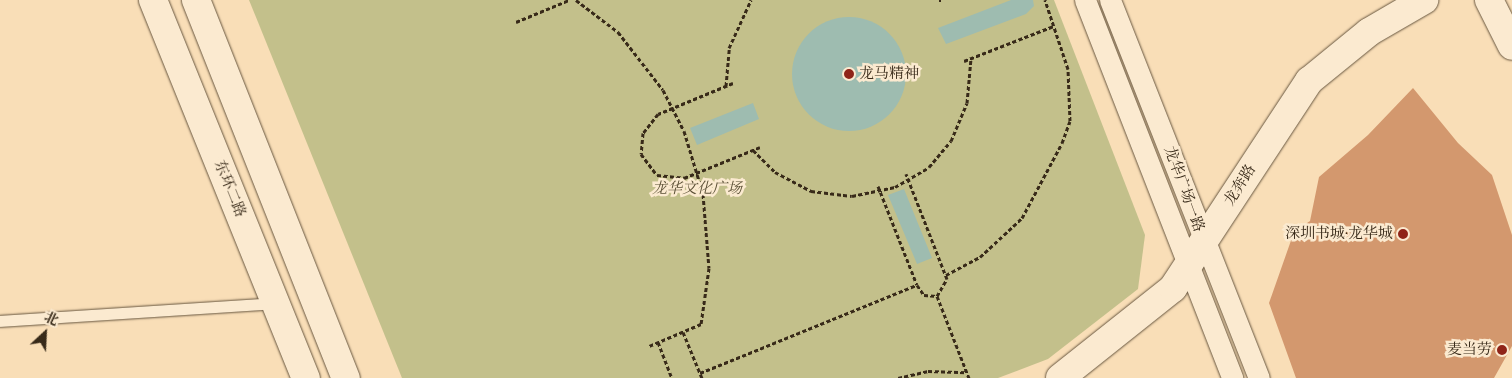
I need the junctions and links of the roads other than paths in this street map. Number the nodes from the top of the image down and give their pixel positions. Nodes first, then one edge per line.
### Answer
1 (153, 0) edge
2 (196, 0) edge
3 (1084, 0) edge
4 (1110, 0) edge
5 (1424, 0) edge
6 (1488, 0) edge
7 (1512, 46) edge
8 (1204, 246) junction
9 (1187, 269) junction
10 (277, 303) junction
11 (0, 321) edge
12 (306, 378) edge
13 (346, 378) edge
14 (1060, 378) edge
15 (1232, 378) edge
16 (1259, 378) edge

1 - 10 main road, 东环二路
2 - 13 main road
3 - 9 street, 龙华广场一路
4 - 8 street, 龙华广场一路
5 - 8 main road, 龙奔路
6 - 7 main road
8 - 9 main road, 龙奔路
8 - 16 street, 龙华广场一路
9 - 14 main road, 龙奔路
9 - 15 street, 龙华广场一路
10 - 11 lane
10 - 12 main road, 东环二路

